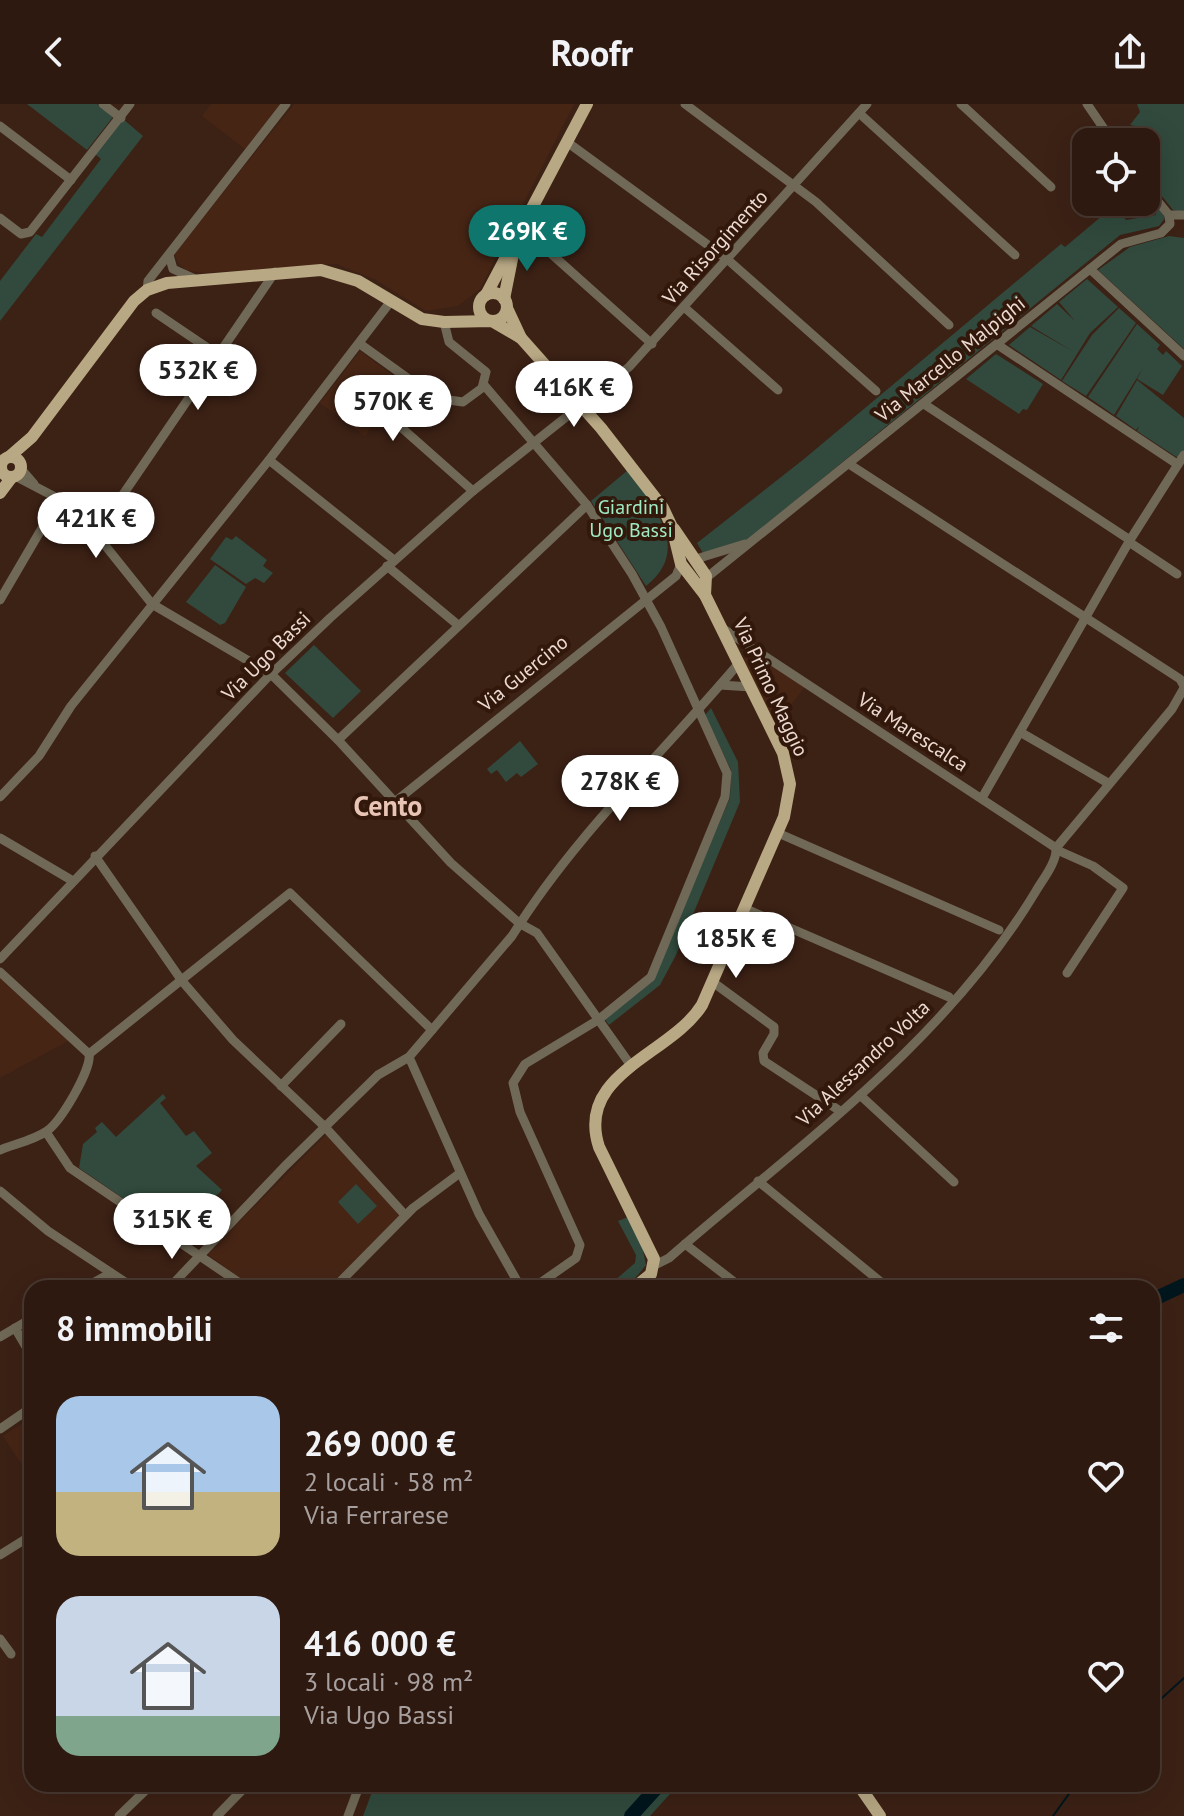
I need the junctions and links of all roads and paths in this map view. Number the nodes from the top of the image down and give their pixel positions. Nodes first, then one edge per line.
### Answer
1 (103, 104) edge
2 (130, 104) edge
3 (286, 104) edge
4 (587, 104) edge
5 (685, 104) edge
6 (961, 104) edge
7 (1087, 104) edge
8 (860, 108) edge
9 (121, 118) junction
10 (0, 126) edge
11 (1103, 128) edge
12 (567, 142) junction
13 (71, 180) junction
14 (795, 184) junction
15 (1051, 187) dead end
16 (1160, 204) edge
17 (1169, 215) junction
18 (1184, 215) edge
19 (0, 218) edge
20 (518, 237) junction
21 (169, 254) junction
22 (1015, 255) dead end
23 (727, 259) junction
24 (1090, 269) junction
25 (275, 272) junction
26 (200, 280) junction
27 (147, 290) junction
28 (483, 299) junction
29 (391, 301) junction
30 (506, 304) junction
31 (684, 307) junction
32 (156, 313) dead end
33 (492, 321) junction
34 (448, 322) junction
35 (949, 325) dead end
36 (521, 338) junction
37 (360, 344) junction
38 (652, 344) junction
39 (998, 345) junction
40 (218, 355) junction
41 (1184, 356) edge
42 (412, 381) junction
43 (484, 385) junction
44 (778, 390) dead end
45 (876, 391) dead end
46 (580, 403) junction
47 (924, 404) junction
48 (531, 443) junction
49 (1184, 455) edge
50 (269, 460) junction
51 (849, 464) junction
52 (1177, 464) junction
53 (8, 469) edge
54 (473, 491) junction
55 (0, 493) edge
56 (59, 499) junction
57 (587, 505) junction
58 (96, 534) junction
59 (1129, 541) junction
60 (752, 542) junction
61 (685, 562) junction
62 (390, 563) junction
63 (1177, 574) dead end
64 (701, 585) junction
65 (646, 598) junction
66 (0, 600) edge
67 (152, 604) junction
68 (1086, 618) junction
69 (458, 625) junction
70 (722, 628) junction
71 (750, 646) junction
72 (738, 662) junction
73 (271, 674) junction
74 (720, 685) junction
75 (751, 687) junction
76 (1184, 687) edge
77 (700, 709) junction
78 (1020, 732) junction
79 (338, 740) junction
80 (1108, 783) junction
81 (0, 797) edge
82 (982, 798) junction
83 (396, 801) junction
84 (778, 833) junction
85 (0, 838) edge
86 (1056, 849) junction
87 (95, 856) junction
88 (73, 881) junction
89 (746, 909) junction
90 (519, 923) junction
91 (999, 930) dead end
92 (0, 959) edge
93 (0, 972) edge
94 (1067, 973) dead end
95 (182, 981) junction
96 (714, 983) junction
97 (949, 997) dead end
98 (598, 1020) junction
99 (341, 1024) dead end
100 (432, 1030) junction
101 (89, 1054) junction
102 (409, 1057) junction
103 (632, 1067) junction
104 (281, 1086) junction
105 (860, 1095) junction
106 (840, 1111) junction
107 (325, 1127) junction
108 (46, 1132) junction
109 (0, 1150) edge
110 (460, 1173) junction
111 (758, 1181) junction
112 (954, 1182) dead end
113 (0, 1191) edge
114 (253, 1206) dead end
115 (405, 1215) junction
116 (685, 1244) junction
117 (200, 1256) junction
118 (653, 1266) junction
119 (111, 1273) junction
120 (98, 1280) edge
121 (122, 1280) edge
122 (177, 1280) edge
123 (235, 1280) edge
124 (342, 1280) edge
125 (516, 1280) edge
126 (544, 1280) edge
127 (644, 1280) edge
128 (732, 1280) edge
129 (878, 1280) edge
130 (24, 1323) edge
131 (15, 1328) junction
132 (0, 1337) edge
133 (24, 1343) edge
134 (24, 1412) edge
135 (0, 1429) edge
136 (24, 1540) edge
137 (0, 1555) edge
138 (0, 1639) edge
139 (11, 1654) dead end
140 (144, 1792) edge
141 (240, 1792) edge
142 (357, 1792) edge
143 (864, 1792) edge
144 (119, 1816) edge
145 (217, 1816) edge
146 (348, 1816) edge
147 (880, 1816) edge

1 - 9 street
2 - 9 street
3 - 21 street
4 - 12 main road
5 - 14 street
6 - 15 street
7 - 11 street
8 - 14 street, Via Risorgimento
8 - 22 street
9 - 13 street
10 - 13 street
12 - 20 main road
12 - 23 street
13 - 19 street
14 - 23 street, Via Risorgimento
14 - 35 street
16 - 17 street
17 - 18 street
17 - 24 street, Via Marcello Malpighi
20 - 28 main road
20 - 30 main road
20 - 38 street
21 - 26 street
21 - 27 street
23 - 31 street, Via Risorgimento
23 - 45 street
24 - 39 street, Via Marcello Malpighi
24 - 41 street
25 - 26 main road
25 - 29 main road
25 - 40 street
26 - 27 main road
27 - 53 main road
28 - 30 main road
28 - 33 main road
28 - 34 main road
29 - 34 main road
29 - 37 street
30 - 33 main road
30 - 36 main road
31 - 38 street, Via Risorgimento
31 - 44 street
32 - 40 street
33 - 34 main road
33 - 36 main road
34 - 43 street
36 - 46 main road, Via Primo Maggio
37 - 42 street
37 - 50 street
38 - 46 street, Via Risorgimento
39 - 47 street, Via Marcello Malpighi
39 - 52 street
40 - 58 street
42 - 43 street
42 - 54 street
43 - 48 street
46 - 48 street, Via Ugo Bassi
46 - 61 main road, Via Primo Maggio
47 - 51 street, Via Marcello Malpighi
47 - 59 street
48 - 54 street, Via Ugo Bassi
48 - 57 street
49 - 52 street
50 - 62 street
50 - 67 street
51 - 60 street, Via Marcello Malpighi
51 - 68 street
52 - 59 street
53 - 55 main road
53 - 56 street
54 - 62 street, Via Ugo Bassi
56 - 58 street
56 - 66 street
57 - 65 street
57 - 69 street
58 - 67 street
59 - 63 street
59 - 68 street
60 - 61 street, Via Marcello Malpighi
60 - 64 street, Via Marcello Malpighi
61 - 64 main road, Via Primo Maggio
61 - 64 street
61 - 65 street, Via Guercino
62 - 69 street
62 - 73 street, Via Ugo Bassi
64 - 70 main road, Via Primo Maggio
65 - 77 street
65 - 83 street, Via Guercino
67 - 73 street
67 - 81 street
68 - 76 street
68 - 78 street
69 - 79 street
70 - 71 street, Via Marescalca
70 - 72 main road, Via Primo Maggio
71 - 72 street
71 - 82 street, Via Marescalca
72 - 74 street
72 - 75 main road, Via Primo Maggio
73 - 79 street
73 - 87 street, Via Ugo Bassi
74 - 75 street
74 - 77 street
75 - 84 main road, Via Primo Maggio
76 - 80 street, Via Alessandro Volta
77 - 90 street
77 - 98 street
78 - 80 street
78 - 82 street
79 - 83 street
80 - 86 street, Via Alessandro Volta
82 - 86 street, Via Marescalca
83 - 90 street
84 - 89 main road, Via Primo Maggio
84 - 91 street
85 - 88 street
86 - 94 street
86 - 105 street, Via Alessandro Volta
87 - 88 street, Via Ugo Bassi
87 - 95 street
88 - 92 street, Via Ugo Bassi
89 - 96 main road, Via Primo Maggio
89 - 97 street
90 - 98 street
90 - 100 street
93 - 101 street
95 - 100 street
95 - 101 street
95 - 104 street
96 - 103 main road, Via Primo Maggio
96 - 106 street
98 - 103 street
98 - 126 street
99 - 104 street
100 - 102 street
101 - 108 street
102 - 107 street
102 - 110 street
103 - 118 main road, Via Primo Maggio
104 - 107 street
105 - 106 street, Via Alessandro Volta
105 - 112 street
106 - 111 street, Via Alessandro Volta
107 - 115 street
107 - 117 street
108 - 109 street
108 - 117 street
110 - 115 street
110 - 125 street
111 - 116 street, Via Alessandro Volta
111 - 129 street
113 - 119 street
114 - 117 street
115 - 124 street
116 - 118 street, Via Alessandro Volta
116 - 128 street
117 - 122 street
117 - 123 street
118 - 127 main road
119 - 120 street
119 - 121 street
130 - 131 street
131 - 132 street
131 - 133 street
134 - 135 street
136 - 137 street
138 - 139 street
140 - 144 street
141 - 145 street
142 - 146 street
143 - 147 main road

